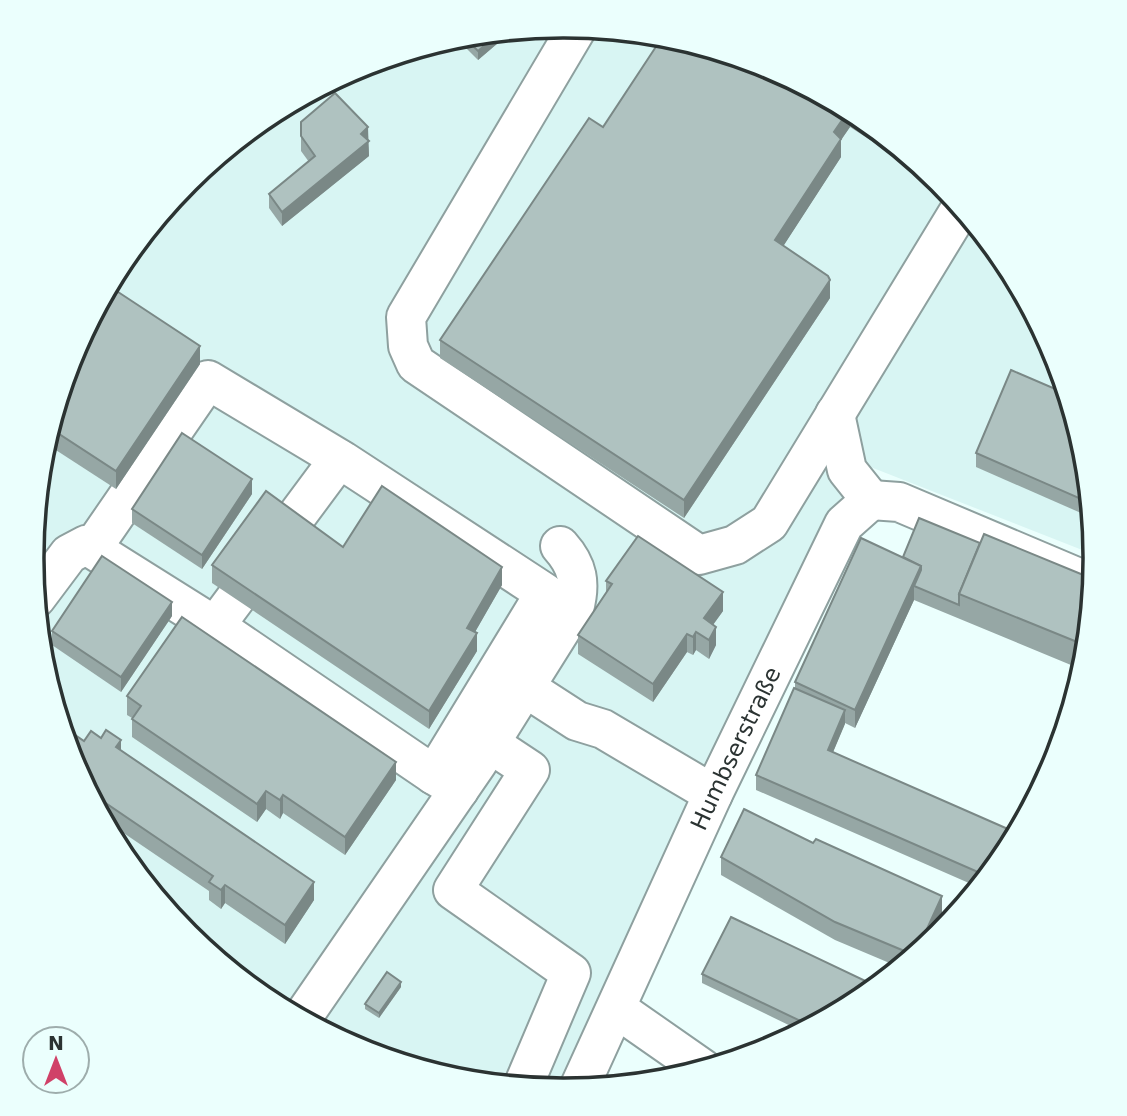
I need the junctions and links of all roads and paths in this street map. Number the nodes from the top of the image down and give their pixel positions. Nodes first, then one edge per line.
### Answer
1 (571, 38) edge
2 (956, 217) edge
3 (835, 414) junction
4 (339, 459) junction
5 (872, 500) junction
6 (561, 546) dead end
7 (93, 547) junction
8 (1082, 580) edge
9 (45, 586) edge
10 (215, 626) junction
11 (531, 680) junction
12 (489, 743) junction
13 (447, 782) junction
14 (713, 794) junction
15 (617, 1009) junction
16 (307, 1010) edge
17 (693, 1061) edge
18 (527, 1076) edge
19 (584, 1077) edge

1 - 3 street
2 - 3 street
3 - 5 street
4 - 7 street
4 - 10 street
4 - 13 street
5 - 8 street
5 - 14 street, Humbserstraße
6 - 11 street
7 - 9 street
7 - 10 street
10 - 13 street
11 - 12 street
11 - 14 street
12 - 13 street
12 - 18 street
13 - 16 street
14 - 15 street, Humbserstraße
15 - 17 street
15 - 19 street, Humbserstraße

